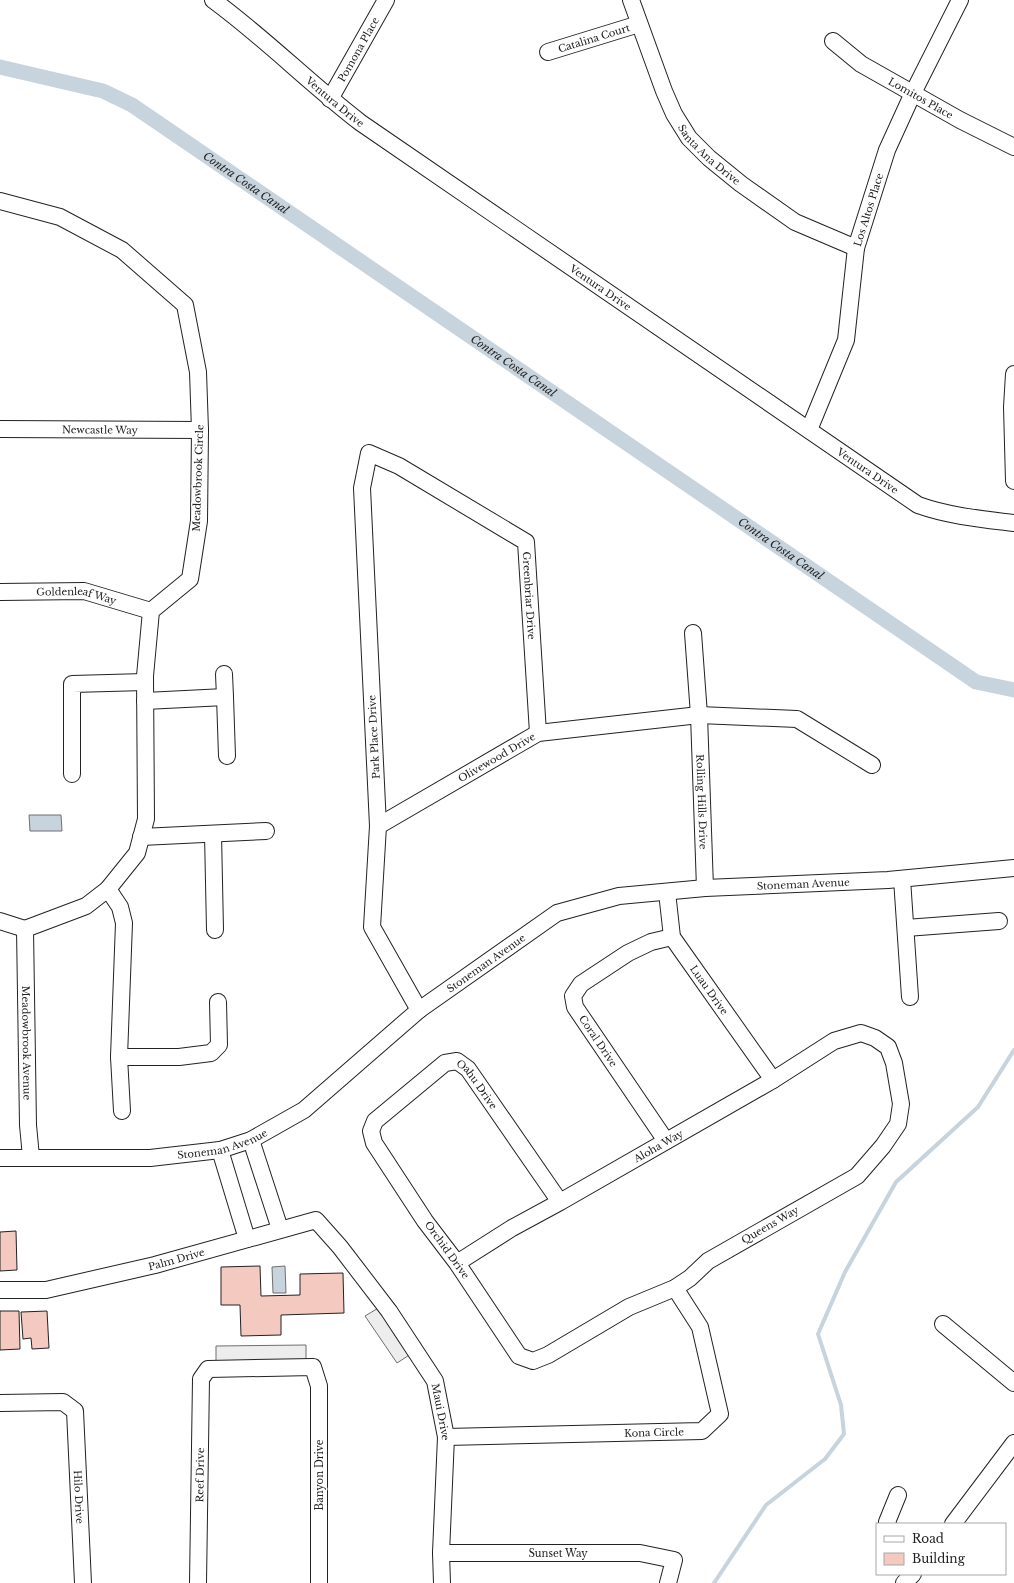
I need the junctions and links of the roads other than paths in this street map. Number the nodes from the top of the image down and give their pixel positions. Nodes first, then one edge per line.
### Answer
1 (213, 0) edge
2 (386, 0) edge
3 (631, 0) edge
4 (960, 0) edge
5 (638, 24) junction
6 (833, 41) dead end
7 (548, 52) dead end
8 (913, 93) junction
9 (330, 99) junction
10 (1014, 147) edge
11 (0, 201) edge
12 (856, 248) junction
13 (1014, 374) edge
14 (0, 428) edge
15 (200, 430) junction
16 (809, 430) junction
17 (369, 453) joint
18 (1014, 481) edge
19 (1014, 523) edge
20 (0, 592) edge
21 (151, 610) junction
22 (693, 633) dead end
23 (224, 674) dead end
24 (145, 682) junction
25 (225, 697) junction
26 (145, 701) junction
27 (699, 715) junction
28 (538, 733) junction
29 (227, 756) dead end
30 (872, 765) dead end
31 (72, 774) dead end
32 (378, 826) junction
33 (266, 831) dead end
34 (213, 834) junction
35 (141, 837) junction
36 (1014, 868) edge
37 (902, 879) junction
38 (705, 888) junction
39 (108, 889) junction
40 (667, 892) junction
41 (0, 921) edge
42 (999, 921) dead end
43 (906, 928) junction
44 (25, 929) junction
45 (215, 930) dead end
46 (672, 937) junction
47 (910, 997) dead end
48 (218, 1002) dead end
49 (419, 1010) junction
50 (861, 1033) joint
51 (119, 1057) junction
52 (773, 1080) junction
53 (122, 1111) dead end
54 (370, 1131) joint
55 (252, 1140) junction
56 (666, 1142) junction
57 (220, 1150) junction
58 (31, 1157) junction
59 (0, 1158) edge
60 (560, 1202) junction
61 (280, 1229) junction
62 (247, 1239) junction
63 (340, 1247) joint
64 (457, 1263) junction
65 (675, 1288) junction
66 (0, 1290) edge
67 (943, 1324) dead end
68 (533, 1361) joint
69 (313, 1367) joint
70 (1014, 1383) edge
71 (0, 1403) edge
72 (446, 1437) junction
73 (1014, 1442) edge
74 (898, 1494) dead end
75 (887, 1523) edge
76 (954, 1523) edge
77 (441, 1553) junction
78 (913, 1575) edge
79 (83, 1583) edge
80 (198, 1583) edge
81 (319, 1583) edge
82 (442, 1583) edge
83 (668, 1583) edge
84 (904, 1583) edge

1 - 9 street, Ventura Drive
2 - 9 street, Pomona Place
3 - 5 street, Santa Ana Drive
4 - 8 street, Los Altos Place
5 - 7 street, Catalina Court
5 - 12 street, Santa Ana Drive
6 - 8 street, Lomitos Place
8 - 10 street, Lomitos Place
8 - 12 street, Los Altos Place
9 - 16 street, Ventura Drive
11 - 15 street, Meadowbrook Circle
12 - 16 street, Los Altos Place
13 - 18 street
14 - 15 street, Newcastle Way
15 - 21 street, Meadowbrook Circle
16 - 19 street, Ventura Drive
17 - 28 street, Greenbriar Drive
17 - 32 street, Park Place Drive
20 - 21 street, Goldenleaf Way
21 - 24 street
22 - 27 street, Rolling Hills Drive
23 - 25 street
24 - 26 street
24 - 31 street
25 - 26 street
25 - 29 street
26 - 35 street
27 - 28 street, Olivewood Drive
27 - 30 street, Olivewood Drive
27 - 38 street, Rolling Hills Drive
28 - 32 street, Olivewood Drive
32 - 49 street, Park Place Drive
33 - 34 street
34 - 35 street
34 - 45 street
35 - 39 street
36 - 37 street, Stoneman Avenue
37 - 38 street, Stoneman Avenue
37 - 43 street
38 - 40 street, Stoneman Avenue
39 - 44 street
39 - 51 street
40 - 46 street, Luau Drive
40 - 49 street, Stoneman Avenue
41 - 44 street
42 - 43 street
43 - 47 street
44 - 58 street, Meadowbrook Avenue
46 - 52 street, Luau Drive
46 - 56 street, Coral Drive
48 - 51 street
49 - 55 street, Stoneman Avenue
50 - 52 street, Aloha Way
50 - 65 street, Queens Way
51 - 53 street
52 - 56 street, Aloha Way
54 - 60 street, Oahu Drive
54 - 64 street, Orchid Drive
55 - 57 street, Stoneman Avenue
55 - 61 street
56 - 60 street, Aloha Way
57 - 58 street, Stoneman Avenue
57 - 62 street
58 - 59 street, Stoneman Avenue
60 - 64 street, Aloha Way
61 - 62 street, Palm Drive
61 - 63 street, Palm Drive
62 - 66 street, Palm Drive
63 - 72 street, Maui Drive
64 - 68 street, Orchid Drive
65 - 68 street, Queens Way
65 - 72 street, Kona Circle
67 - 70 street
69 - 80 street, Reef Drive
69 - 81 street, Banyon Drive
71 - 79 street, Hilo Drive
72 - 77 street, Maui Drive
73 - 76 street
74 - 75 street
77 - 82 street, Maui Drive
77 - 83 street, Sunset Way
78 - 84 street

